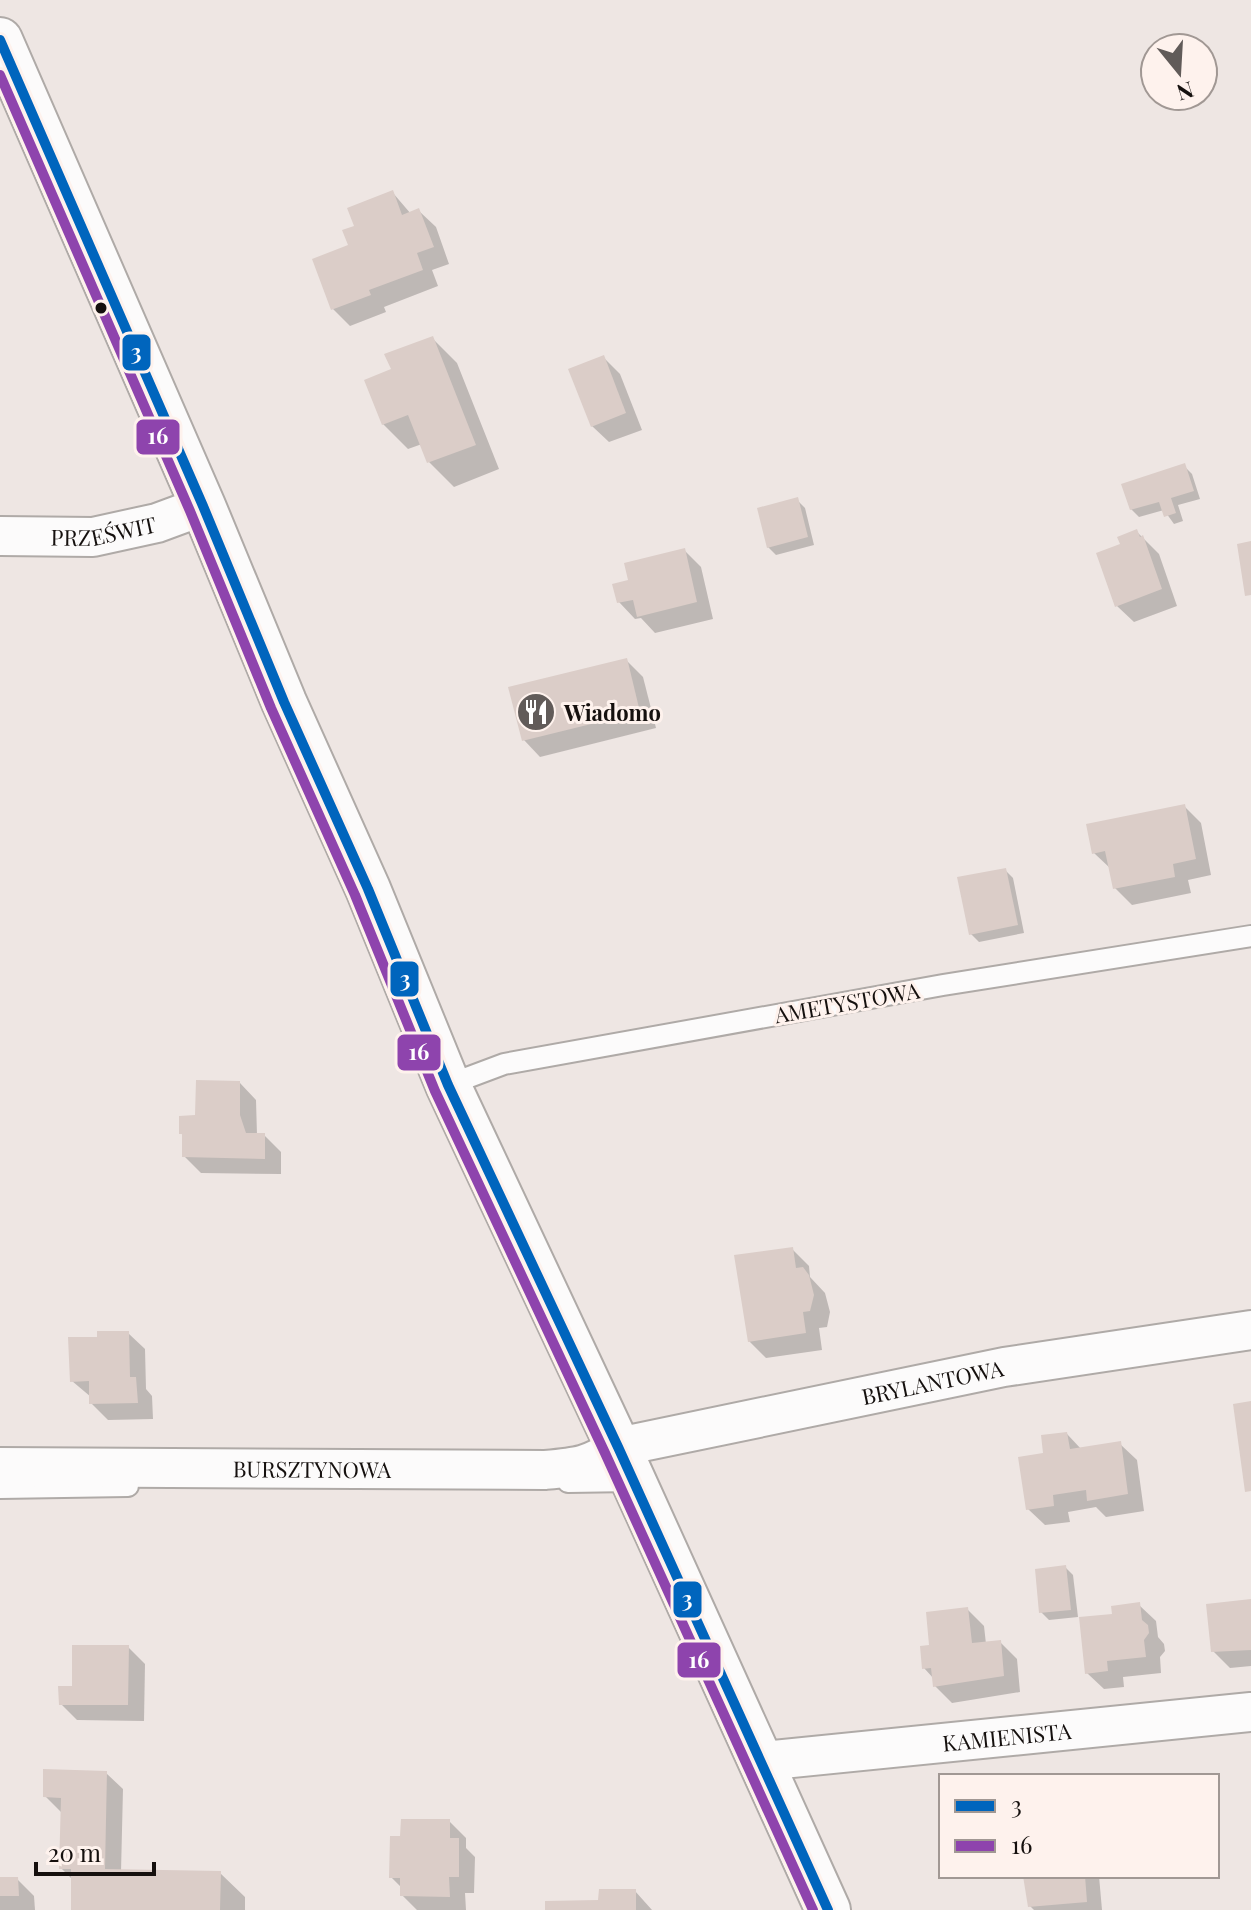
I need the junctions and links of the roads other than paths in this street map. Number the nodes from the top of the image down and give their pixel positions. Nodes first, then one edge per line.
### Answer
1 (0, 40) edge
2 (203, 506) junction
3 (0, 536) edge
4 (1251, 936) edge
5 (448, 1085) junction
6 (1251, 1330) edge
7 (626, 1464) junction
8 (0, 1467) edge
9 (0, 1488) edge
10 (1251, 1712) edge
11 (762, 1761) junction
12 (828, 1910) edge

1 - 2 street
2 - 3 street, PRZEŚWIT
2 - 5 street
4 - 5 lane, AMETYSTOWA
5 - 7 street
6 - 7 street, BRYLANTOWA
7 - 8 street, BURSZTYNOWA
7 - 9 lane
7 - 11 street
10 - 11 street, KAMIENISTA
11 - 12 street

